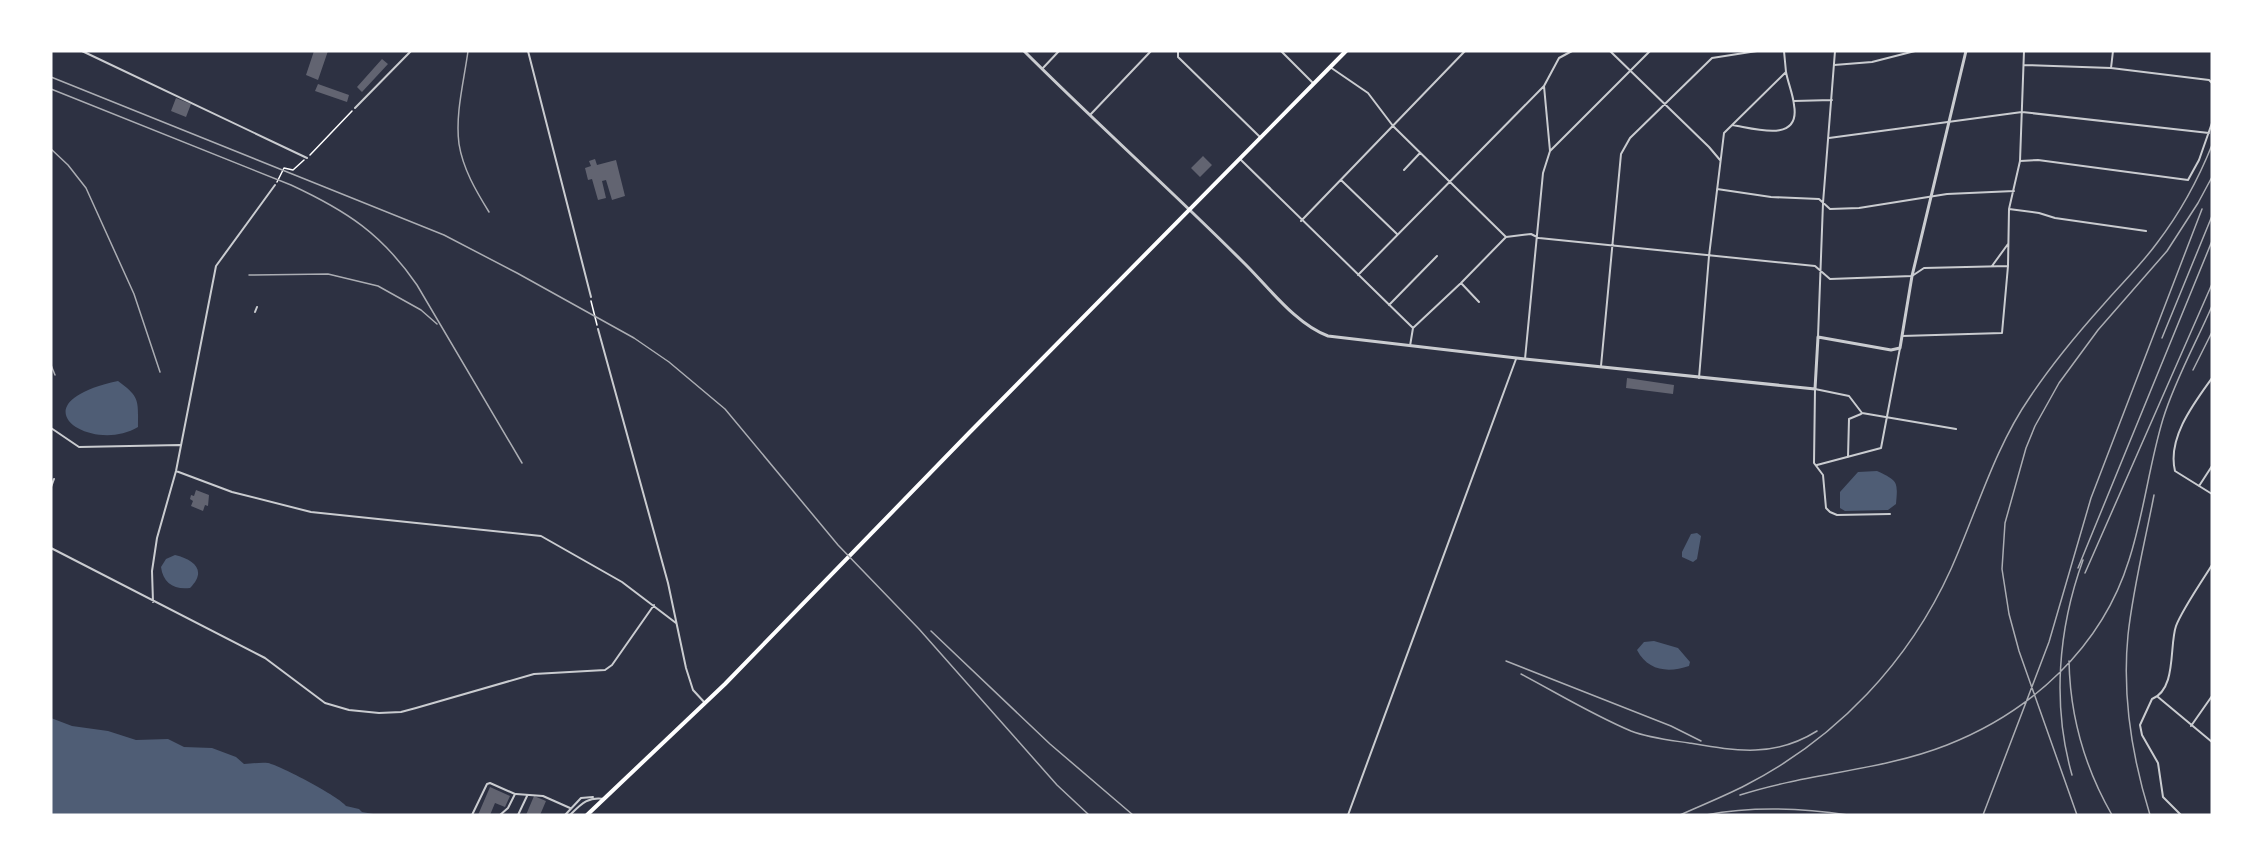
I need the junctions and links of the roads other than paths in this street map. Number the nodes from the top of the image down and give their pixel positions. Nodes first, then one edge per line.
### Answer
1 (82, 51) edge
2 (411, 51) edge
3 (528, 51) edge
4 (1024, 51) edge
5 (1059, 51) edge
6 (1151, 51) edge
7 (1178, 51) edge
8 (1281, 51) edge
9 (1346, 51) edge
10 (1465, 51) edge
11 (1560, 51) edge
12 (1572, 51) edge
13 (1610, 51) edge
14 (1650, 51) edge
15 (1757, 51) edge
16 (1784, 51) edge
17 (1835, 51) edge
18 (1915, 51) edge
19 (1966, 51) edge
20 (2024, 51) edge
21 (2113, 51) edge
22 (1559, 58) junction
23 (1834, 65) junction
24 (2024, 65) junction
25 (1330, 67) junction
26 (2111, 68) junction
27 (1042, 69) junction
28 (1631, 71) junction
29 (1786, 72) junction
30 (1313, 83) junction
31 (2212, 83) edge
32 (1544, 86) junction
33 (1832, 100) junction
34 (1794, 101) junction
35 (1665, 104) junction
36 (355, 108) road end
37 (2022, 112) junction
38 (1090, 115) junction
39 (1949, 122) junction
40 (2212, 123) edge
41 (1731, 125) junction
42 (1393, 126) junction
43 (2209, 133) junction
44 (1261, 138) junction
45 (1829, 138) junction
46 (1550, 151) junction
47 (1420, 153) junction
48 (307, 158) road end
49 (1240, 159) junction
50 (1720, 160) junction
51 (2020, 161) junction
52 (1404, 170) dead end
53 (1341, 180) junction
54 (1449, 181) junction
55 (275, 185) road end
56 (1717, 189) junction
57 (2014, 191) junction
58 (1931, 197) junction
59 (1823, 203) junction
60 (2009, 209) junction
61 (1189, 210) junction
62 (1301, 221) junction
63 (2146, 231) dead end
64 (1398, 234) junction
65 (1506, 237) junction
66 (1537, 237) junction
67 (2008, 243) junction
68 (1612, 244) junction
69 (1437, 256) dead end
70 (1709, 256) junction
71 (1992, 266) junction
72 (2008, 266) junction
73 (1822, 272) junction
74 (1358, 275) junction
75 (1912, 276) junction
76 (1461, 283) junction
77 (591, 297) road end
78 (1479, 302) dead end
79 (1389, 305) junction
80 (257, 307) dead end
81 (255, 312) dead end
82 (1413, 328) junction
83 (598, 329) road end
84 (1902, 336) junction
85 (1818, 337) junction
86 (1410, 346) junction
87 (1900, 348) junction
88 (1516, 358) junction
89 (1525, 359) junction
90 (1601, 366) junction
91 (1699, 378) junction
92 (2212, 378) edge
93 (1815, 390) junction
94 (1862, 414) junction
95 (1886, 418) junction
96 (51, 428) edge
97 (1956, 429) dead end
98 (181, 445) junction
99 (1848, 457) junction
100 (1816, 465) junction
101 (2212, 466) edge
102 (176, 471) junction
103 (54, 479) dead end
104 (51, 486) edge
105 (2199, 486) junction
106 (2212, 494) edge
107 (1890, 514) dead end
108 (51, 548) edge
109 (2212, 565) edge
110 (153, 602) junction
111 (654, 605) junction
112 (676, 623) junction
113 (2212, 696) edge
114 (2158, 697) junction
115 (705, 704) junction
116 (2207, 704) junction
117 (2212, 707) edge
118 (2191, 726) junction
119 (2212, 742) edge
120 (515, 794) junction
121 (527, 795) junction
122 (593, 797) junction
123 (604, 799) junction
124 (570, 808) junction
125 (472, 815) edge
126 (500, 815) edge
127 (518, 815) edge
128 (565, 815) edge
129 (570, 815) edge
130 (587, 815) edge
131 (1348, 815) edge
132 (2181, 815) edge

1 - 48 street
2 - 36 street
3 - 77 street
4 - 27 street
5 - 27 street
6 - 38 street
7 - 44 street
8 - 30 street
9 - 25 main road
10 - 42 street
11 - 22 street
12 - 22 street
13 - 28 street
14 - 28 street
15 - 35 street
16 - 29 street
17 - 23 street
18 - 23 street
19 - 39 street
20 - 24 street
21 - 26 street
22 - 32 street
23 - 33 street
24 - 26 street
24 - 37 street
25 - 30 main road
25 - 42 street
26 - 31 street
27 - 38 street
28 - 35 street
28 - 46 street
29 - 34 street
29 - 41 street
30 - 44 main road
32 - 46 street
32 - 54 street
33 - 34 street
33 - 45 street
34 - 41 street
35 - 50 street
35 - 68 street
37 - 39 street
37 - 43 street
37 - 51 street
38 - 61 street
39 - 45 street
39 - 58 street
40 - 43 street
41 - 50 street
42 - 47 street
42 - 53 street
43 - 51 street
44 - 49 main road
45 - 59 street
46 - 66 street
47 - 52 street
47 - 54 street
49 - 61 main road
49 - 62 street
50 - 56 street
51 - 57 street
53 - 62 street
53 - 64 street
54 - 64 street
54 - 65 street
55 - 98 street
56 - 59 street
56 - 70 street
57 - 58 street
57 - 60 street
58 - 59 street
58 - 75 street
59 - 73 street
60 - 63 street
60 - 67 street
61 - 86 street
61 - 115 main road
62 - 74 street
64 - 74 street
65 - 66 street
65 - 76 street
66 - 68 street
66 - 89 street
67 - 71 street
67 - 72 street
68 - 70 street
68 - 90 street
69 - 79 street
70 - 73 street
70 - 91 street
71 - 72 street
71 - 75 street
72 - 84 street
73 - 75 street
73 - 85 street
74 - 79 street
75 - 84 street
76 - 78 street
76 - 82 street
79 - 82 street
80 - 81 street
82 - 86 street
83 - 112 street
84 - 87 street
85 - 87 street
85 - 93 street
86 - 88 street
87 - 95 street
88 - 89 street
88 - 131 street
89 - 90 street
90 - 91 street
91 - 93 street
92 - 105 street
93 - 94 street
93 - 100 street
94 - 95 street
94 - 99 street
95 - 97 street
95 - 99 street
96 - 98 street
98 - 102 street
99 - 100 street
100 - 107 street
101 - 105 street
102 - 110 street
102 - 111 street
103 - 104 street
105 - 106 street
108 - 110 street
109 - 114 street
110 - 111 street
111 - 112 street
112 - 115 street
113 - 116 street
114 - 118 street
114 - 132 street
115 - 123 main road
116 - 117 street
116 - 118 street
118 - 119 street
120 - 121 street
120 - 125 street
120 - 126 street
121 - 124 street
121 - 127 street
122 - 123 street
122 - 124 street
122 - 129 street
123 - 130 main road
124 - 128 street

